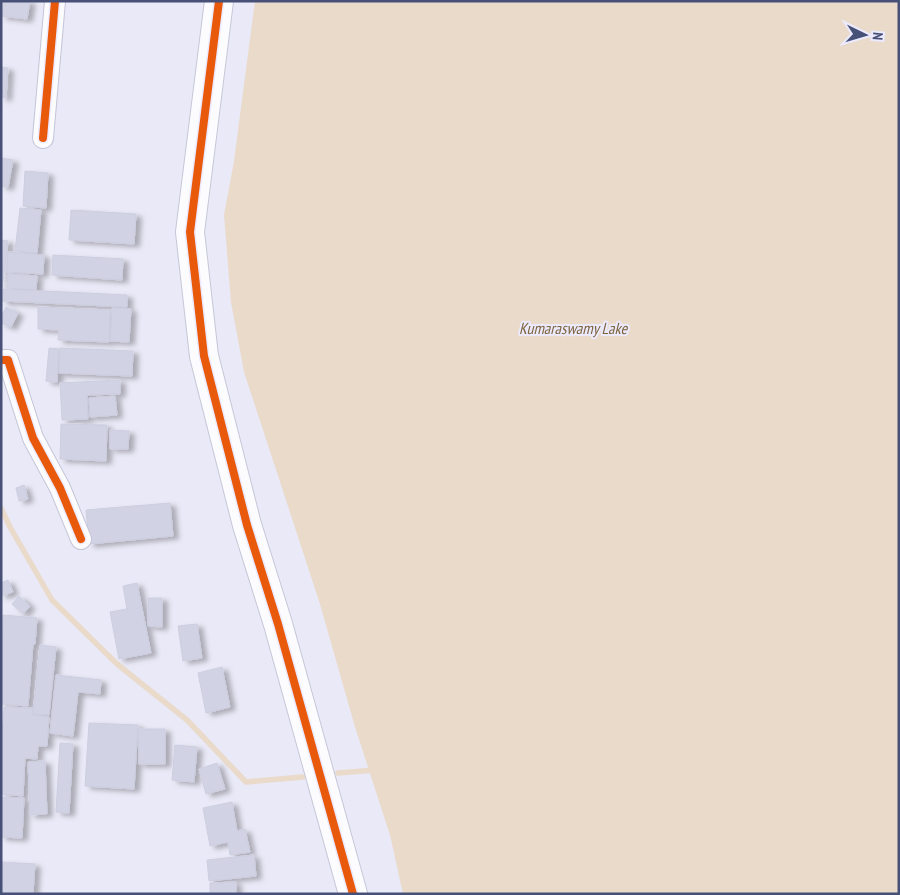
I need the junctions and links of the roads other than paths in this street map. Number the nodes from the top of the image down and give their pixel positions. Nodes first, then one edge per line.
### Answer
1 (55, 1) edge
2 (219, 1) edge
3 (42, 138) dead end
4 (1, 360) edge
5 (81, 539) dead end
6 (353, 894) edge

1 - 3 street
2 - 6 street
4 - 5 street

